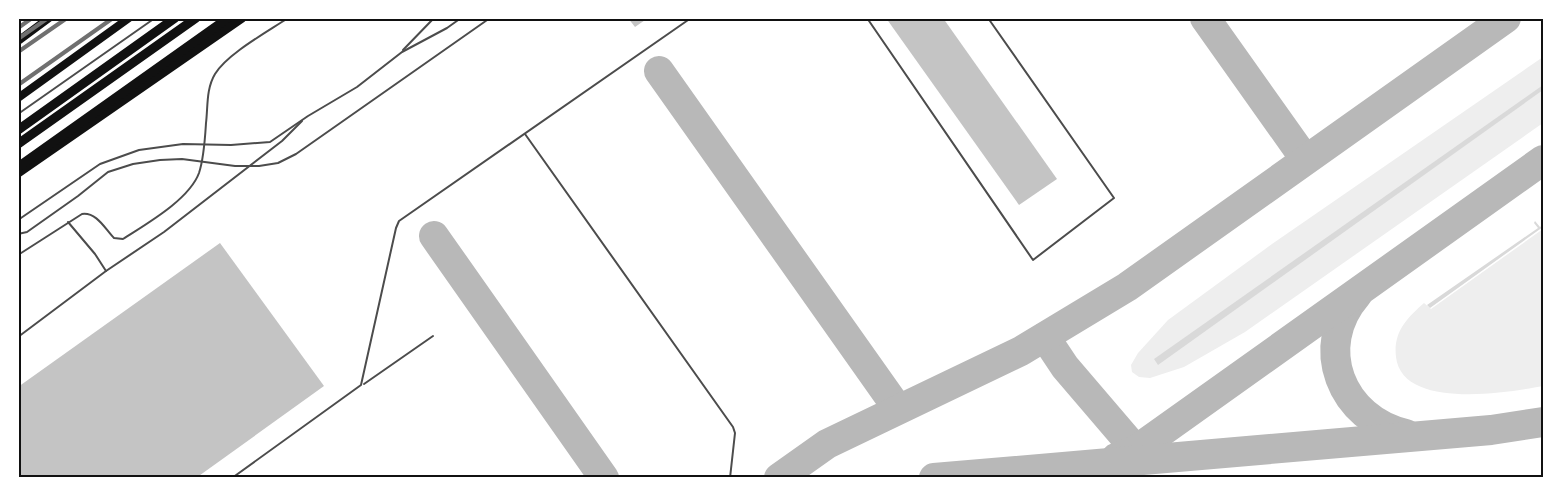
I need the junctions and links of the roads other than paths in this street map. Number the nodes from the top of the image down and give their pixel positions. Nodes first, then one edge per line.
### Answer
1 (49, 18) edge
2 (129, 18) edge
3 (155, 18) edge
4 (175, 18) edge
5 (196, 18) edge
6 (228, 18) edge
7 (242, 18) edge
8 (288, 18) edge
9 (434, 18) edge
10 (461, 18) edge
11 (490, 18) edge
12 (691, 18) edge
13 (867, 18) edge
14 (988, 18) edge
15 (18, 41) edge
16 (402, 52) junction
17 (18, 98) edge
18 (18, 114) edge
19 (308, 116) junction
20 (18, 130) edge
21 (525, 134) junction
22 (204, 143) junction
23 (18, 144) edge
24 (18, 167) edge
25 (18, 173) edge
26 (18, 220) edge
27 (68, 222) junction
28 (18, 234) edge
29 (18, 255) edge
30 (106, 271) junction
31 (433, 336) dead end
32 (18, 337) edge
33 (362, 385) junction
34 (232, 478) edge
35 (730, 478) edge

1 - 15 main road
2 - 17 main road
3 - 18 lane
4 - 20 highway
5 - 23 highway
6 - 24 highway
7 - 25 highway
8 - 22 lane
9 - 16 lane
10 - 16 lane
11 - 28 lane
12 - 21 lane
13 - 14 lane
16 - 19 lane
19 - 22 lane
19 - 30 lane
21 - 33 lane
21 - 35 lane
22 - 26 lane
22 - 27 lane
27 - 29 lane
27 - 30 lane
30 - 32 lane
31 - 33 lane
33 - 34 lane

